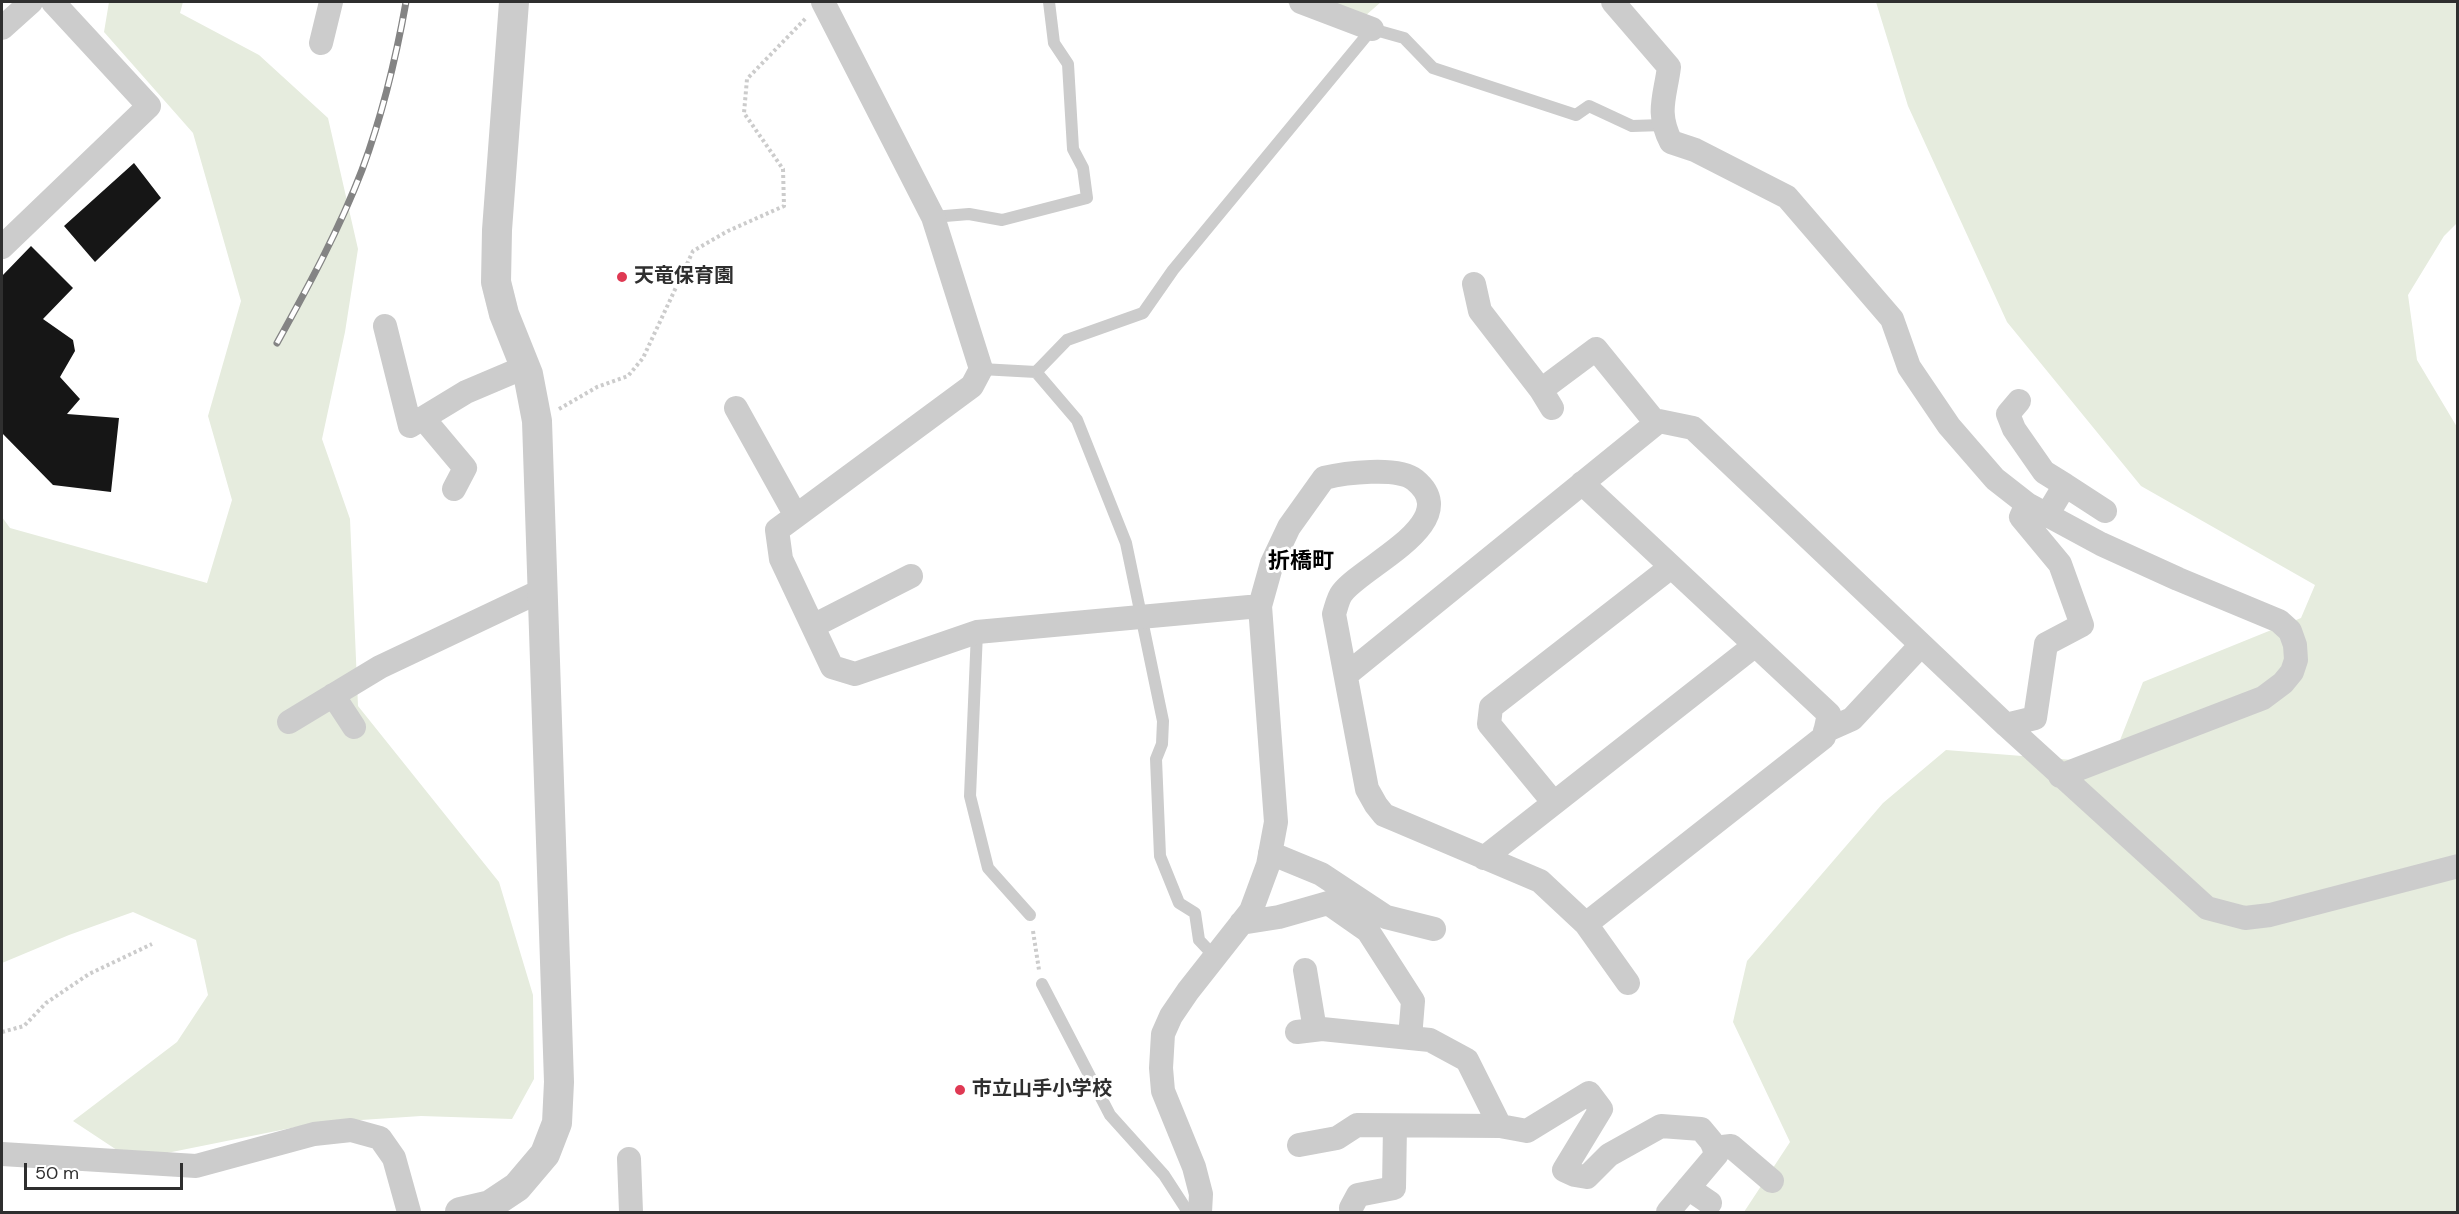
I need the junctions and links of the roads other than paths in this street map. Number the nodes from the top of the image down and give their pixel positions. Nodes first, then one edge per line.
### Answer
1 (31, 2) edge
2 (53, 2) edge
3 (331, 2) edge
4 (514, 2) edge
5 (1049, 2) edge
6 (1301, 2) edge
7 (1613, 2) edge
8 (815, 9) edge
9 (2, 28) edge
10 (1372, 29) junction
11 (321, 43) dead end
12 (1663, 125) junction
13 (933, 217) junction
14 (2, 247) edge
15 (1474, 284) dead end
16 (385, 326) dead end
17 (525, 367) junction
18 (981, 369) junction
19 (1036, 372) junction
20 (2019, 401) dead end
21 (736, 408) dead end
22 (423, 418) junction
23 (1656, 423) junction
24 (1582, 483) junction
25 (2066, 485) junction
26 (454, 489) dead end
27 (2037, 509) junction
28 (2104, 511) dead end
29 (796, 516) junction
30 (1671, 567) junction
31 (911, 576) dead end
32 (543, 593) junction
33 (1260, 606) junction
34 (1143, 617) junction
35 (813, 626) junction
36 (977, 632) junction
37 (1754, 645) junction
38 (1921, 645) junction
39 (1346, 675) junction
40 (333, 695) junction
41 (289, 722) dead end
42 (2006, 725) junction
43 (354, 727) dead end
44 (1825, 731) junction
45 (2060, 776) junction
46 (1554, 803) junction
47 (1270, 852) junction
48 (1484, 858) junction
49 (2457, 866) edge
50 (1030, 915) road end
51 (1241, 923) junction
52 (1586, 924) junction
53 (1434, 929) dead end
54 (1215, 957) junction
55 (1305, 970) dead end
56 (1628, 983) dead end
57 (1042, 984) road end
58 (1410, 1038) junction
59 (1395, 1126) junction
60 (1500, 1126) junction
61 (1299, 1145) dead end
62 (1714, 1148) junction
63 (2, 1154) edge
64 (629, 1159) dead end
65 (1772, 1181) dead end
66 (1688, 1188) junction
67 (1710, 1203) dead end
68 (1352, 1208) dead end
69 (409, 1212) edge
70 (460, 1212) edge
71 (632, 1212) edge
72 (1188, 1212) edge
73 (1200, 1212) edge
74 (1668, 1212) edge

1 - 9 street
2 - 14 street
3 - 11 street
4 - 17 street
5 - 13 lane
6 - 10 street
7 - 12 street
8 - 13 street
10 - 12 lane
10 - 19 lane
12 - 27 street
13 - 18 street
15 - 23 street
16 - 22 street
17 - 22 street
17 - 32 street
18 - 19 lane
18 - 29 street
19 - 34 lane
20 - 25 street
21 - 29 street
22 - 26 street
23 - 24 street
23 - 38 street
24 - 30 street
24 - 39 street
25 - 27 street
25 - 28 street
27 - 42 street
27 - 45 street
29 - 35 street
30 - 37 street
30 - 46 street
31 - 35 street
32 - 40 street
32 - 70 street
33 - 34 street
33 - 39 street
33 - 47 street
34 - 36 street
34 - 54 lane
35 - 36 street
36 - 50 lane
37 - 44 street
37 - 46 street
38 - 42 street
38 - 44 street
39 - 48 street
40 - 41 street
40 - 43 street
42 - 45 street
44 - 52 street
45 - 49 street
46 - 48 street
47 - 51 street
47 - 53 street
48 - 52 street
51 - 54 street
51 - 58 street
52 - 56 street
54 - 73 street
55 - 58 street
57 - 72 lane
58 - 60 street
59 - 60 street
59 - 61 street
59 - 68 street
60 - 62 street
62 - 65 street
62 - 66 street
63 - 69 street
64 - 71 street
66 - 67 street
66 - 74 street

